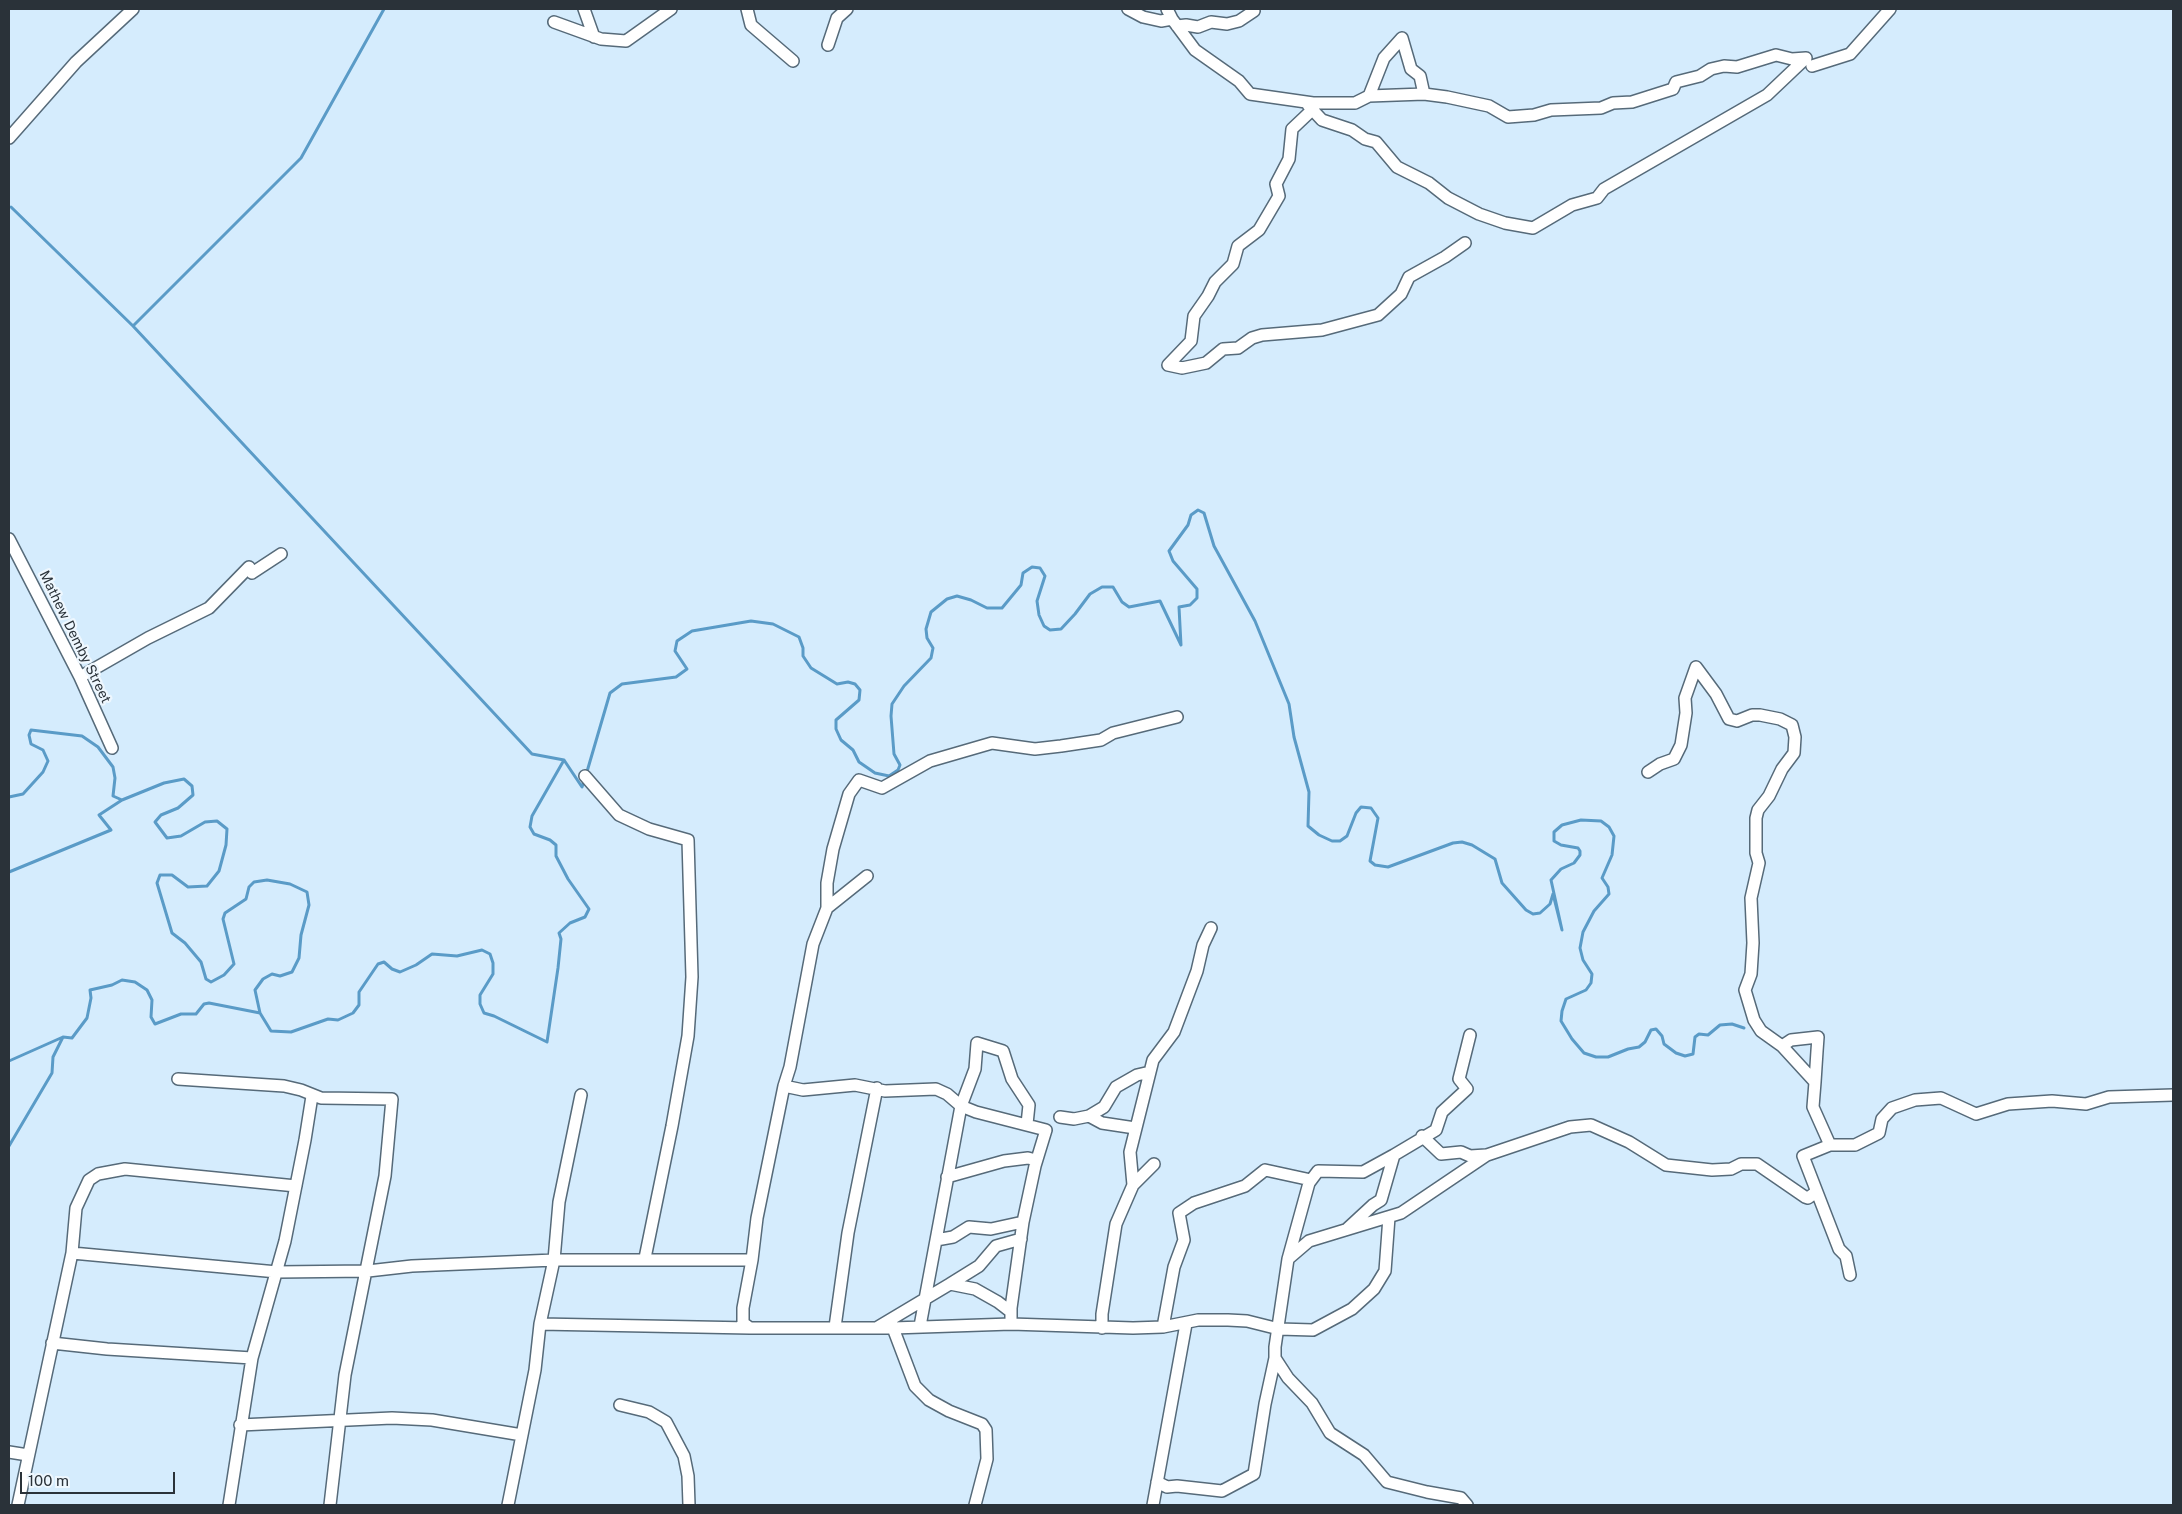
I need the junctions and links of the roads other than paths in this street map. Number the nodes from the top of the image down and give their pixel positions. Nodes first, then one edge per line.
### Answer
1 (133, 9) edge
2 (584, 9) edge
3 (671, 9) edge
4 (747, 9) edge
5 (847, 9) edge
6 (1128, 9) edge
7 (1890, 9) edge
8 (1254, 10) dead end
9 (1172, 18) edge
10 (828, 45) dead end
11 (793, 61) dead end
12 (1812, 66) dead end
13 (1424, 94) junction
14 (1369, 96) junction
15 (1310, 105) junction
16 (9, 138) edge
17 (1465, 243) dead end
18 (9, 539) edge
19 (281, 554) dead end
20 (80, 677) junction
21 (1177, 717) dead end
22 (112, 748) dead end
23 (1648, 772) dead end
24 (585, 776) dead end
25 (867, 876) dead end
26 (827, 908) junction
27 (1210, 928) dead end
28 (1470, 1035) dead end
29 (1782, 1046) junction
30 (1150, 1072) junction
31 (178, 1078) dead end
32 (1815, 1082) junction
33 (784, 1086) junction
34 (877, 1088) junction
35 (581, 1095) dead end
36 (2173, 1095) edge
37 (312, 1096) junction
38 (961, 1106) junction
39 (1089, 1116) junction
40 (1060, 1117) dead end
41 (1026, 1124) junction
42 (1135, 1128) junction
43 (1422, 1136) junction
44 (1830, 1145) junction
45 (1487, 1155) junction
46 (1394, 1156) junction
47 (1036, 1160) junction
48 (1154, 1164) dead end
49 (947, 1177) junction
50 (1311, 1180) junction
51 (1133, 1185) junction
52 (296, 1186) junction
53 (1816, 1192) junction
54 (1389, 1217) junction
55 (1023, 1222) junction
56 (1346, 1229) junction
57 (1020, 1239) junction
58 (936, 1240) junction
59 (72, 1253) junction
60 (645, 1258) junction
61 (1288, 1259) junction
62 (554, 1260) junction
63 (752, 1260) junction
64 (368, 1271) junction
65 (277, 1272) junction
66 (1850, 1275) dead end
67 (950, 1284) junction
68 (924, 1299) junction
69 (1011, 1312) junction
70 (540, 1324) junction
71 (1011, 1324) junction
72 (1186, 1324) junction
73 (920, 1326) junction
74 (835, 1327) junction
75 (1164, 1327) junction
76 (750, 1328) junction
77 (877, 1328) junction
78 (893, 1328) junction
79 (1102, 1328) junction
80 (1279, 1329) junction
81 (52, 1343) junction
82 (252, 1358) junction
83 (1275, 1358) junction
84 (620, 1405) dead end
85 (340, 1419) junction
86 (240, 1425) junction
87 (522, 1435) junction
88 (9, 1452) edge
89 (28, 1455) junction
90 (1157, 1482) junction
91 (18, 1505) edge
92 (229, 1505) edge
93 (330, 1505) edge
94 (508, 1505) edge
95 (689, 1505) edge
96 (976, 1505) edge
97 (1153, 1505) edge
98 (1466, 1505) edge

1 - 16 street
2 - 3 street
4 - 11 street
5 - 10 street
6 - 9 street
7 - 12 street
8 - 9 street
9 - 15 street
13 - 14 street
13 - 14 street
13 - 15 street
14 - 15 street
15 - 17 street
18 - 20 street, Mathew Demby Street
19 - 20 street
20 - 22 street, Mathew Demby Street
21 - 26 street
23 - 29 street
24 - 60 street
25 - 26 street
26 - 33 street
27 - 30 street
28 - 43 street
29 - 32 street
29 - 32 street
30 - 39 street
30 - 42 street
31 - 37 street
32 - 44 street
33 - 34 street
33 - 63 street
34 - 38 street
34 - 74 street
35 - 62 street
36 - 44 street
37 - 52 street
37 - 64 street
38 - 41 street
38 - 41 street
38 - 49 street
39 - 40 street
39 - 42 street
41 - 47 street
42 - 51 street
43 - 45 street
43 - 46 street
44 - 53 street
45 - 53 street
45 - 54 street
46 - 50 street
46 - 56 street
47 - 49 street
47 - 55 street
48 - 51 street
49 - 58 street
50 - 61 street
50 - 75 street
51 - 79 street
52 - 59 street
52 - 65 street
53 - 66 street
54 - 56 street
54 - 80 street
55 - 57 street
55 - 58 street
56 - 61 street
57 - 67 street
57 - 69 street
58 - 68 street
59 - 65 street
59 - 81 street
60 - 62 street
60 - 63 street
61 - 80 street
62 - 64 street
62 - 70 street
63 - 76 street
64 - 65 street
64 - 85 street
65 - 82 street
67 - 68 street
67 - 69 street
68 - 73 street
68 - 77 street
69 - 71 street
70 - 76 street
70 - 87 street
71 - 73 street
71 - 79 street
72 - 75 street
72 - 80 street
72 - 90 street
73 - 78 street
74 - 76 street
74 - 77 street
75 - 79 street
77 - 78 street
78 - 96 street
80 - 83 street
81 - 82 street
81 - 89 street
82 - 86 street
83 - 90 street
83 - 98 street
84 - 95 street
85 - 86 street
85 - 87 street
85 - 93 street
86 - 92 street
87 - 94 street
88 - 89 street
89 - 91 street
90 - 97 street

